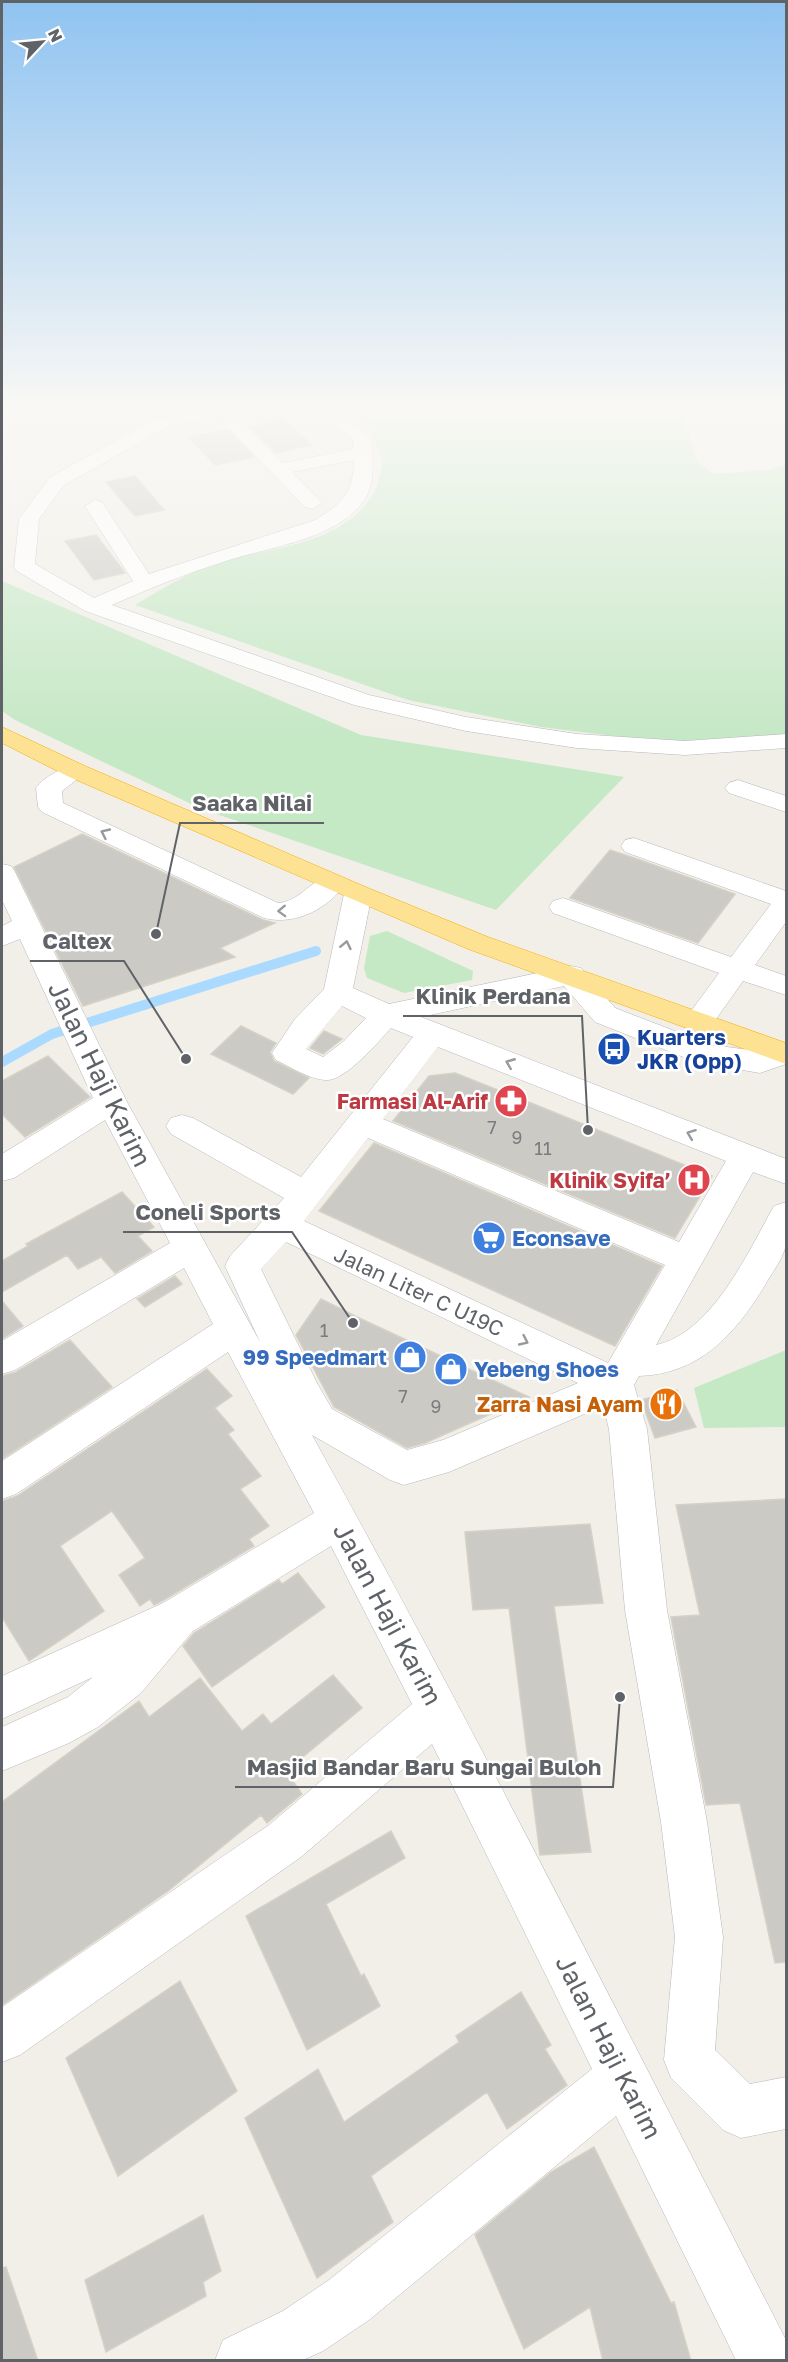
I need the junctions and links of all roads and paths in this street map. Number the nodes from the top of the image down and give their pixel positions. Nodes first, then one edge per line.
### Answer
1 (29, 519) edge
2 (104, 519) edge
3 (329, 519) edge
4 (144, 582) junction
5 (93, 606) junction
6 (2, 734) edge
7 (786, 741) edge
8 (76, 771) junction
9 (738, 788) dead end
10 (786, 804) edge
11 (634, 846) dead end
12 (3, 877) edge
13 (332, 883) junction
14 (358, 894) junction
15 (786, 901) edge
16 (563, 907) dead end
17 (27, 925) junction
18 (2, 937) edge
19 (738, 969) junction
20 (571, 975) junction
21 (786, 986) edge
22 (338, 992) junction
23 (386, 1015) junction
24 (698, 1022) junction
25 (433, 1033) junction
26 (785, 1053) edge
27 (111, 1101) junction
28 (363, 1123) junction
29 (183, 1126) dead end
30 (746, 1155) junction
31 (2, 1169) edge
32 (786, 1172) edge
33 (306, 1195) junction
34 (786, 1215) edge
35 (282, 1225) junction
36 (190, 1248) junction
37 (685, 1258) junction
38 (235, 1329) junction
39 (2, 1359) edge
40 (622, 1373) junction
41 (2, 1482) edge
42 (338, 1520) junction
43 (178, 1617) junction
44 (2, 1698) edge
45 (438, 1710) junction
46 (2, 1749) edge
47 (2, 2037) edge
48 (624, 2076) junction
49 (786, 2103) edge
50 (243, 2361) edge
51 (766, 2361) edge

1 - 5 street
2 - 4 street
3 - 4 street
4 - 5 street
5 - 7 street
6 - 8 highway
8 - 13 highway
13 -> 8 street
9 - 10 street
11 - 15 street
12 - 17 street, Jalan Haji Karim
13 - 14 highway
14 - 20 highway
22 -> 14 street
15 - 19 street
16 - 19 street
17 - 18 street
17 - 27 street, Jalan Haji Karim
19 - 21 street
19 - 24 street
20 - 23 street
20 - 24 highway
20 - 26 street
22 - 23 street
22 - 23 street
23 - 25 street
24 - 26 highway
25 - 28 street
30 -> 25 street
27 - 31 street
27 - 36 street, Jalan Haji Karim
28 - 33 street
28 - 37 street
29 - 33 street
30 - 32 street
30 - 37 street
33 - 35 street
34 - 40 street
35 -> 40 street, Jalan Liter C U19C
35 - 40 street
36 - 38 street, Jalan Haji Karim
36 - 39 street
37 - 40 street
38 - 41 street
38 - 42 street, Jalan Haji Karim
40 - 49 street
42 - 43 street
42 - 45 street, Jalan Haji Karim
43 - 44 street
43 - 46 street
45 - 47 street
45 - 48 street, Jalan Haji Karim
48 - 50 street
48 - 51 street, Jalan Haji Karim

